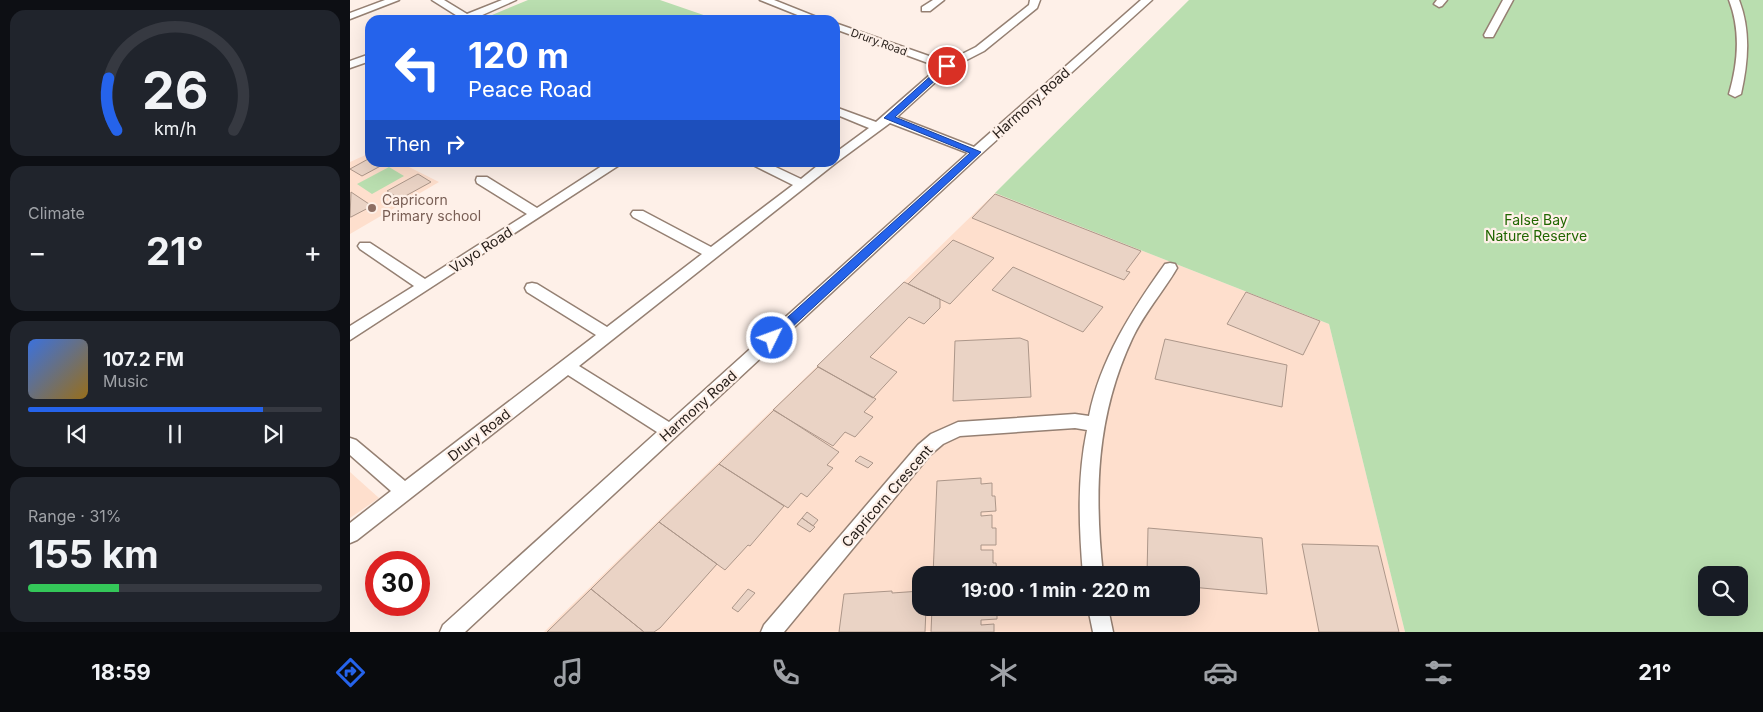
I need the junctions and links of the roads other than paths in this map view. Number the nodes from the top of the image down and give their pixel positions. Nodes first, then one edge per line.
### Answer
1 (394, 0) edge
2 (437, 0) edge
3 (511, 0) edge
4 (766, 0) edge
5 (940, 0) edge
6 (1035, 0) edge
7 (1147, 0) edge
8 (1508, 0) edge
9 (1734, 0) edge
10 (926, 9) dead end
11 (458, 15) edge
12 (474, 15) edge
13 (806, 15) edge
14 (350, 16) edge
15 (840, 28) edge
16 (1489, 35) dead end
17 (365, 59) edge
18 (350, 65) edge
19 (947, 66) junction
20 (1735, 94) dead end
21 (840, 112) edge
22 (889, 118) junction
23 (876, 127) junction
24 (976, 152) junction
25 (840, 155) edge
26 (610, 167) edge
27 (765, 167) edge
28 (824, 167) edge
29 (482, 180) dead end
30 (802, 184) junction
31 (537, 214) junction
32 (638, 214) dead end
33 (365, 246) dead end
34 (713, 254) junction
35 (1170, 268) dead end
36 (424, 286) junction
37 (532, 288) dead end
38 (350, 334) edge
39 (608, 335) junction
40 (568, 367) junction
41 (1096, 424) junction
42 (670, 432) junction
43 (350, 445) edge
44 (405, 492) junction
45 (350, 534) edge
46 (1092, 566) edge
47 (1100, 616) edge
48 (450, 632) edge
49 (771, 632) edge
50 (1103, 632) edge

1 - 14 street
2 - 11 street
3 - 12 street
4 - 13 street
5 - 10 street
6 - 19 street
7 - 24 street, Harmony Road
8 - 16 street
9 - 20 street
15 - 19 street, Drury Road
17 - 18 street
19 - 22 street
21 - 23 street
22 - 23 street
22 - 24 street
23 - 25 street
24 - 42 street, Harmony Road
26 - 31 street, Vuyo Road
27 - 30 street
28 - 30 street, Drury Road
29 - 31 street
30 - 34 street, Drury Road
31 - 36 street, Vuyo Road
32 - 34 street
33 - 36 street
34 - 39 street, Drury Road
35 - 41 street
36 - 38 street, Vuyo Road
37 - 39 street
39 - 40 street, Drury Road
40 - 42 street
40 - 44 street, Drury Road
41 - 46 street
41 - 49 street, Capricorn Crescent
42 - 48 street, Harmony Road
43 - 44 street
44 - 45 street, Drury Road
47 - 50 street

